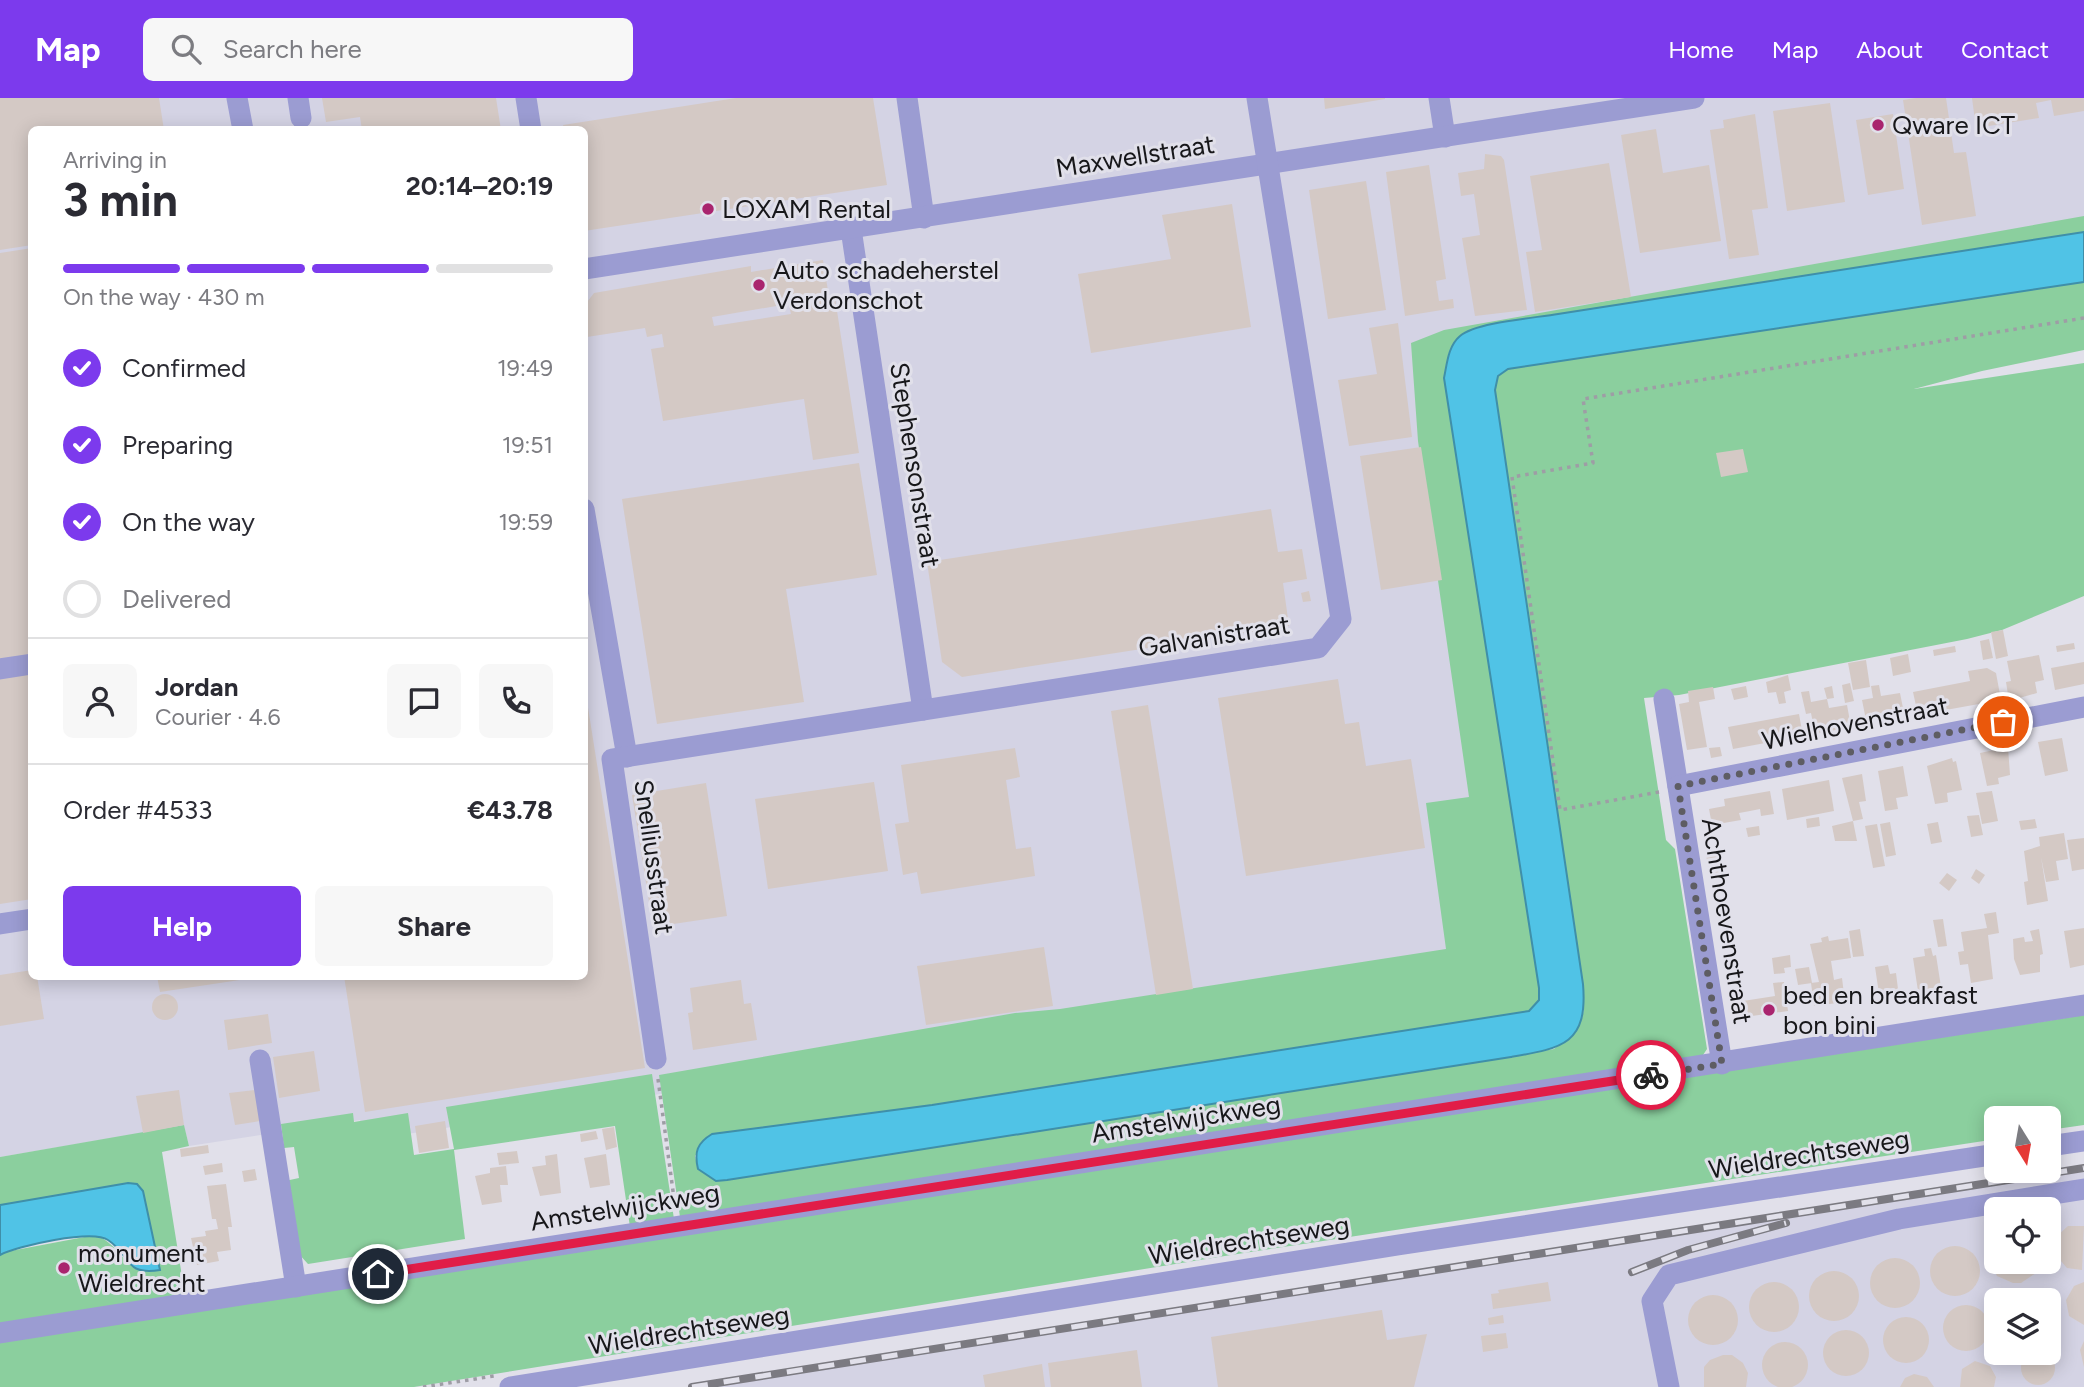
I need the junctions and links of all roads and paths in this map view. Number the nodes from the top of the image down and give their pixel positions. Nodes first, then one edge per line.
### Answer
1 (237, 98) edge
2 (526, 98) edge
3 (906, 98) edge
4 (1257, 98) edge
5 (1439, 98) edge
6 (1693, 98) edge
7 (242, 126) edge
8 (530, 126) edge
9 (1446, 137) junction
10 (1267, 164) junction
11 (924, 218) junction
12 (850, 229) junction
13 (588, 268) edge
14 (2084, 318) edge
15 (589, 569) edge
16 (28, 664) edge
17 (0, 668) edge
18 (1664, 699) dead end
19 (2084, 706) edge
20 (923, 710) junction
21 (626, 757) junction
22 (1678, 786) junction
23 (28, 920) edge
24 (0, 924) edge
25 (2084, 1005) edge
26 (656, 1059) joint
27 (260, 1060) dead end
28 (1722, 1064) junction
29 (2084, 1141) edge
30 (2062, 1144) edge
31 (1984, 1156) edge
32 (2084, 1189) edge
33 (678, 1227) junction
34 (296, 1287) junction
35 (0, 1333) edge
36 (510, 1387) edge
37 (1669, 1387) edge

1 - 7 street
2 - 8 street
3 - 11 street
4 - 10 street, Galvanistraat
5 - 9 street
6 - 9 street, Maxwellstraat
9 - 10 street, Maxwellstraat
10 - 11 street, Maxwellstraat
10 - 20 street, Galvanistraat
11 - 12 street, Maxwellstraat
12 - 13 street, Maxwellstraat
12 - 20 street, Stephensonstraat
14 - 22 path, Achthoevenstraat
15 - 21 street, Snelliusstraat
16 - 17 street
18 - 22 street, Achthoevenstraat
19 - 22 street, Wielhovenstraat
20 - 21 street, Galvanistraat
21 - 26 street, Snelliusstraat
22 - 28 street, Achthoevenstraat
23 - 24 street
25 - 28 street, Amstelwijckweg
26 - 33 path
27 - 34 street
28 - 33 street, Amstelwijckweg
29 - 30 street
31 - 36 street, Wieldrechtseweg
32 - 37 street
33 - 34 street, Amstelwijckweg
34 - 35 street, Amstelwijckweg

